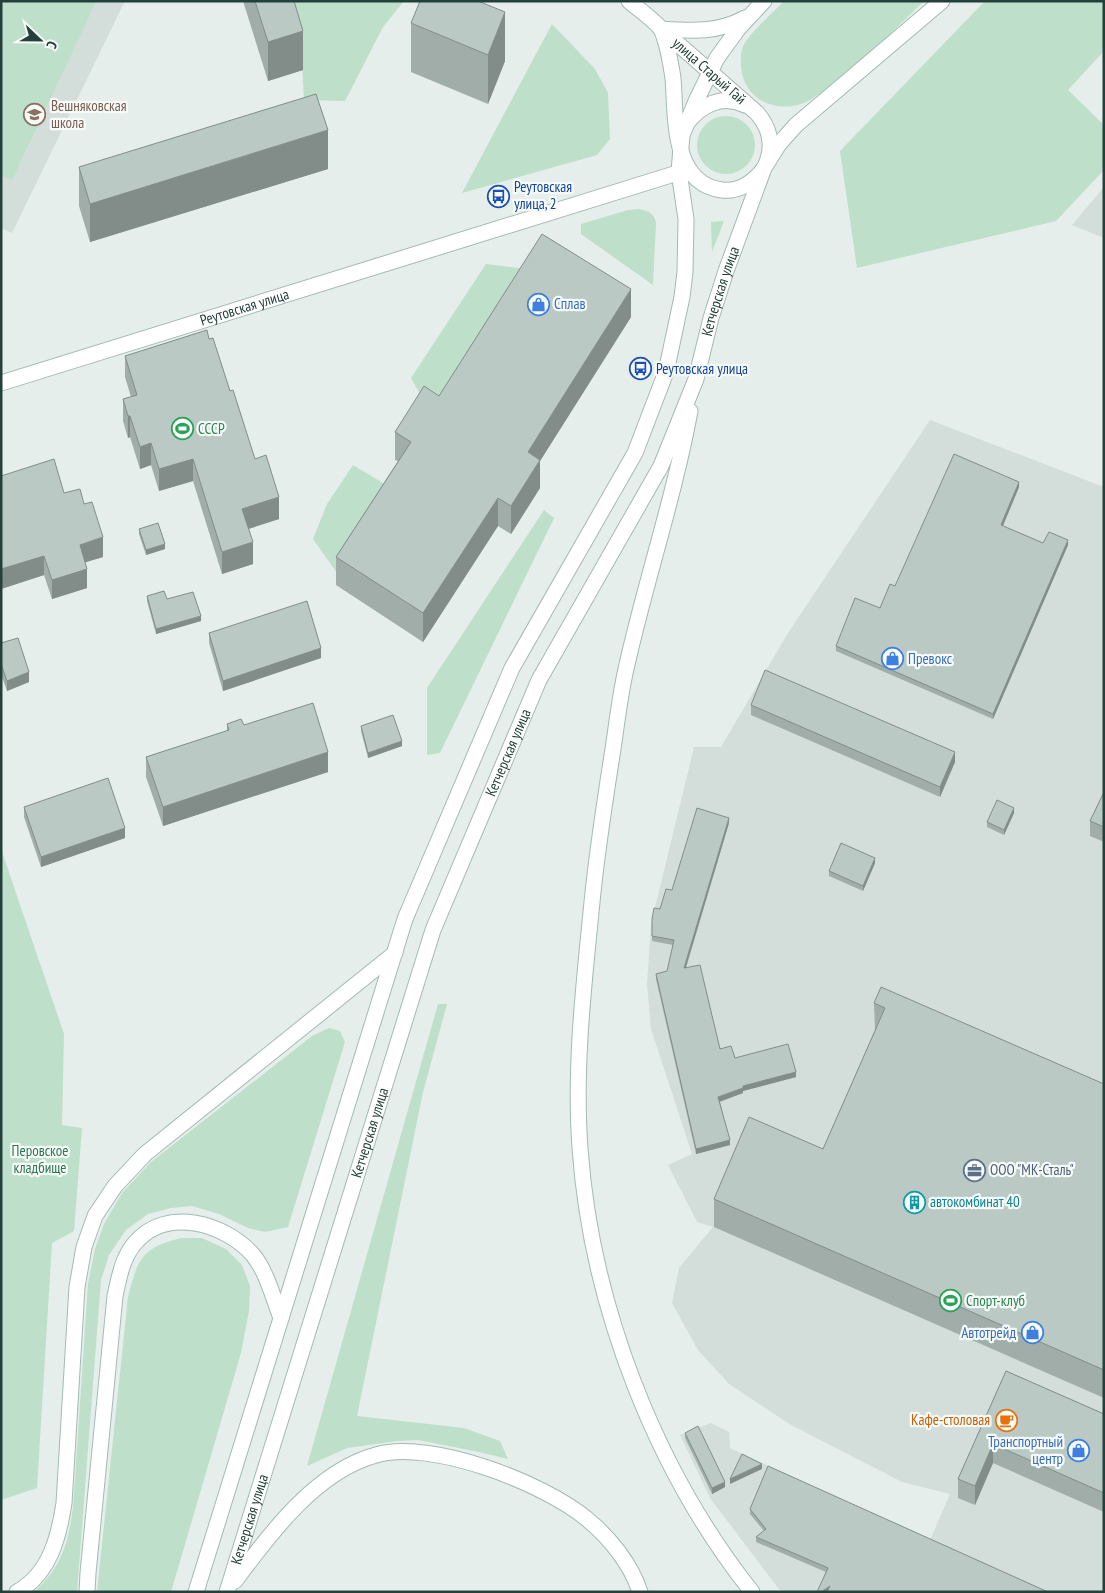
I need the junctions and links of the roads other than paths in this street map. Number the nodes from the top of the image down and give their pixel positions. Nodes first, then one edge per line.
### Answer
1 (629, 1) edge
2 (764, 1) edge
3 (942, 1) edge
4 (751, 15) junction
5 (661, 29) junction
6 (709, 72) junction
7 (757, 113) junction
8 (687, 123) junction
9 (681, 148) junction
10 (764, 168) junction
11 (684, 171) junction
12 (696, 379) junction
13 (1, 383) edge
14 (395, 953) junction
15 (281, 1318) junction
16 (228, 1591) edge
17 (17, 1592) edge
18 (87, 1592) edge
19 (196, 1592) edge
20 (640, 1592) edge
21 (752, 1592) edge

1 - 5 main road, улица Старый Гай
2 - 4 main road, Кетчерская улица
3 - 10 main road, Кетчерская улица
4 - 5 main road
4 - 6 main road, Кетчерская улица
5 - 6 main road, улица Старый Гай
5 - 9 main road, улица Старый Гай
6 - 7 main road, улица Старый Гай
6 - 8 main road, Кетчерская улица
7 - 8 main road, улица Старый Гай
7 - 10 main road, улица Старый Гай
8 - 9 main road, Кетчерская улица
9 - 11 main road, Кетчерская улица
10 - 11 main road
10 - 12 main road, Кетчерская улица
11 - 13 main road, Реутовская улица
11 - 14 main road, Кетчерская улица
12 - 16 main road, Кетчерская улица
12 - 21 main road
14 - 15 main road, Кетчерская улица
14 - 17 main road
15 - 18 main road
15 - 19 main road, Кетчерская улица
16 - 20 main road

